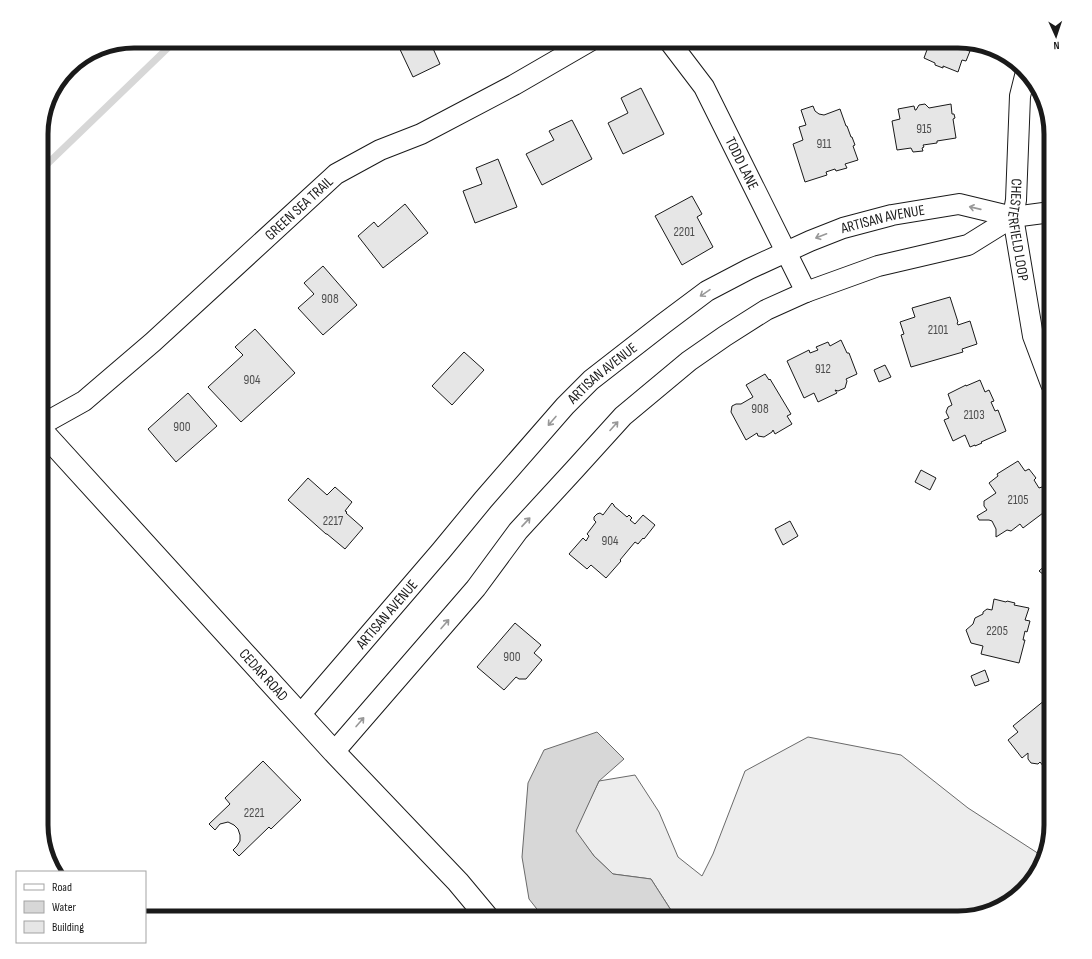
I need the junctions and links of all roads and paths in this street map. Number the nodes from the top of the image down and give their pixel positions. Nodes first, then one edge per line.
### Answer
1 (578, 48) edge
2 (674, 48) edge
3 (1024, 79) edge
4 (1044, 213) edge
5 (1013, 218) junction
6 (785, 252) junction
7 (806, 292) junction
8 (1044, 365) edge
9 (48, 421) edge
10 (48, 438) edge
11 (300, 715) junction
12 (334, 752) junction
13 (482, 911) edge

1 - 9 street, GREEN SEA TRAIL
2 - 6 street, TODD LANE
3 - 5 street, CHESTERFIELD LOOP
4 - 5 street, ARTISAN AVENUE
5 -> 6 street, ARTISAN AVENUE
5 - 7 street, ARTISAN AVENUE
5 - 8 street, CHESTERFIELD LOOP
6 - 7 street, TODD LANE
6 -> 11 street, ARTISAN AVENUE
12 -> 7 street, ARTISAN AVENUE
10 - 11 street, CEDAR ROAD
11 - 12 street, CEDAR ROAD
12 - 13 street, CEDAR ROAD

